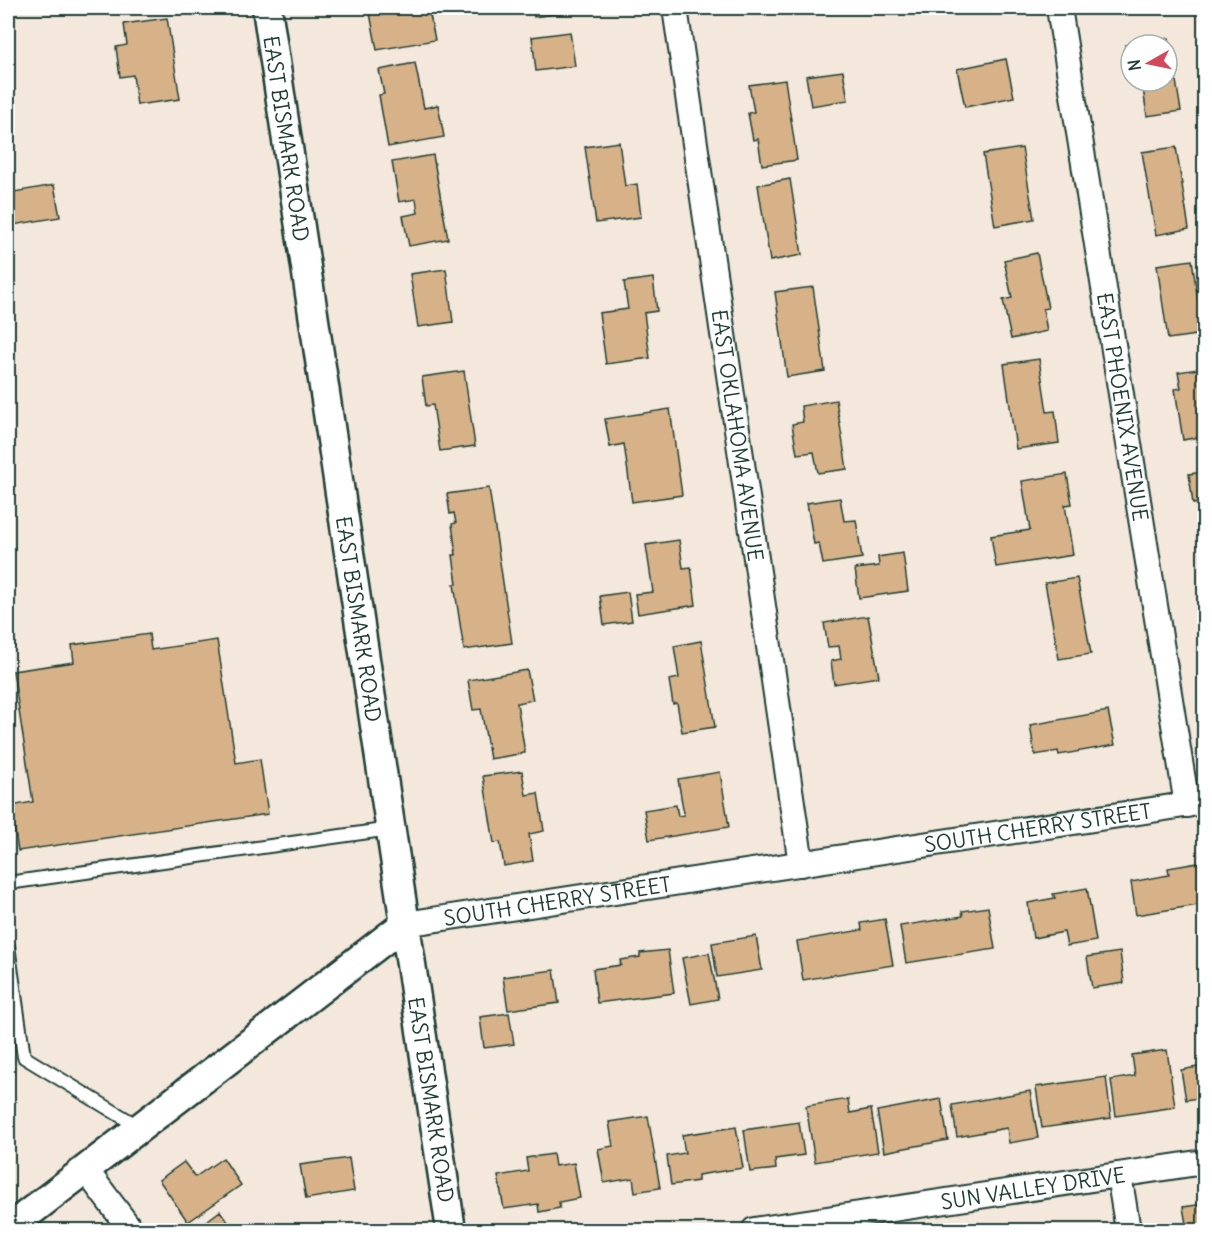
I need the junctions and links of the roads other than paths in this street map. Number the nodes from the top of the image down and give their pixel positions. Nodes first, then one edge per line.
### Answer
1 (267, 8) edge
2 (675, 8) edge
3 (1059, 8) edge
4 (1196, 803) edge
5 (390, 829) junction
6 (801, 864) junction
7 (8, 883) edge
8 (405, 924) junction
9 (8, 946) edge
10 (140, 1128) junction
11 (1204, 1162) edge
12 (85, 1170) junction
13 (1119, 1175) junction
14 (784, 1228) edge
15 (8, 1229) edge
16 (132, 1230) edge
17 (451, 1230) edge
18 (754, 1230) edge
19 (1128, 1230) edge

1 - 5 street, EAST BISMARK ROAD
2 - 6 street, EAST OKLAHOMA AVENUE
3 - 4 street, EAST PHOENIX AVENUE
4 - 6 street, SOUTH CHERRY STREET
5 - 7 lane
5 - 8 street, EAST BISMARK ROAD
6 - 8 street, SOUTH CHERRY STREET
8 - 10 street, SOUTH CHERRY STREET
8 - 17 street, EAST BISMARK ROAD
9 - 10 lane
10 - 12 street, SOUTH CHERRY STREET
11 - 13 street, SUN VALLEY DRIVE
12 - 15 street, SOUTH CHERRY STREET
12 - 16 street
13 - 14 street, SUN VALLEY DRIVE
13 - 19 street
14 - 18 street, SUN VALLEY DRIVE

